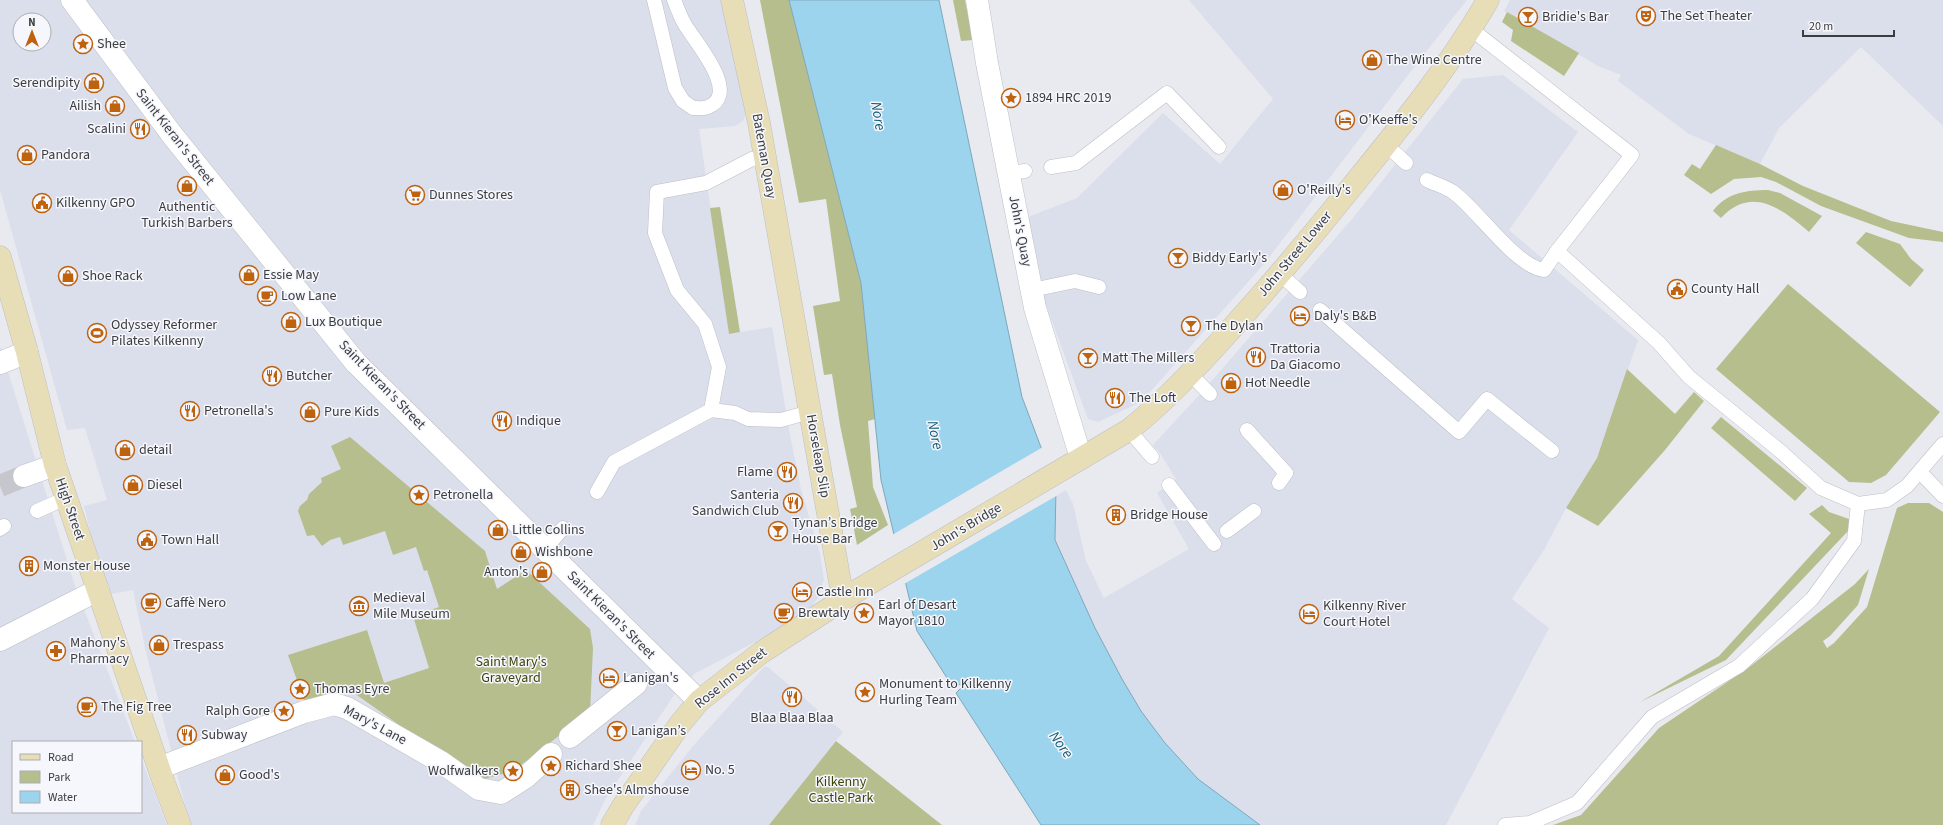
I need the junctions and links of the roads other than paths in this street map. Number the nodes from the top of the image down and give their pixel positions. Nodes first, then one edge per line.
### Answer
1 (72, 0) edge
2 (654, 0) edge
3 (674, 0) edge
4 (732, 0) edge
5 (977, 0) edge
6 (1488, 0) edge
7 (1471, 29) junction
8 (1385, 144) junction
9 (1219, 148) dead end
10 (764, 157) junction
11 (1406, 163) dead end
12 (1051, 167) dead end
13 (1427, 180) dead end
14 (1558, 251) junction
15 (0, 257) edge
16 (1280, 274) junction
17 (1099, 287) dead end
18 (1032, 290) junction
19 (1300, 292) dead end
20 (1320, 310) dead end
21 (792, 313) joint
22 (27, 352) junction
23 (0, 363) edge
24 (1190, 374) junction
25 (1210, 394) dead end
26 (711, 410) junction
27 (810, 412) junction
28 (1129, 430) junction
29 (1247, 430) dead end
30 (1943, 444) edge
31 (1552, 451) dead end
32 (1152, 457) dead end
33 (1081, 458) junction
34 (55, 465) junction
35 (1063, 469) joint
36 (1920, 472) junction
37 (24, 476) tunnel mouth
38 (1282, 478) dead end
39 (1169, 485) dead end
40 (597, 492) dead end
41 (1943, 496) edge
42 (66, 498) junction
43 (1858, 504) junction
44 (37, 511) dead end
45 (1254, 511) dead end
46 (563, 528) dead end
47 (1227, 531) dead end
48 (1214, 544) dead end
49 (545, 549) junction
50 (868, 584) joint
51 (98, 590) junction
52 (843, 599) junction
53 (0, 640) edge
54 (636, 684) dead end
55 (699, 701) junction
56 (570, 737) dead end
57 (551, 754) dead end
58 (159, 768) junction
59 (180, 825) edge
60 (612, 825) edge
61 (1505, 825) edge

1 - 49 street, Saint Kieran's Street
2 - 3 lane
4 - 10 main road, Bateman Quay
5 - 18 street, John's Quay
6 - 7 main road, John Street Lower
7 - 8 main road, John Street Lower
7 - 14 lane
8 - 11 lane
8 - 16 main road, John Street Lower
9 - 12 lane
10 - 21 main road, Bateman Quay
10 - 26 lane
13 - 14 lane
14 - 43 lane
15 - 22 main road, High Street
16 - 19 lane
16 - 24 main road, John Street Lower
17 - 18 lane
18 - 33 street, John's Quay
20 - 31 lane
21 - 27 main road, Horseleap Slip
22 - 23 street
22 - 34 main road, High Street
24 - 25 lane
24 - 28 main road, John Street Lower
26 - 27 lane
26 - 40 lane
27 - 52 main road, Horseleap Slip
28 - 32 lane
28 - 33 main road, John Street Lower
29 - 38 lane
30 - 36 lane
33 - 35 main road, John Street Lower
34 - 37 street
34 - 42 main road, High Street
35 - 50 main road, John's Bridge
36 - 41 lane
36 - 43 lane
39 - 48 lane
42 - 44 lane
42 - 51 main road, High Street
43 - 61 lane
45 - 47 lane
46 - 49 lane
49 - 55 street, Saint Kieran's Street
50 - 52 main road, Rose Inn Street
51 - 53 street
51 - 58 main road, High Street
52 - 55 main road, Rose Inn Street
54 - 56 street
55 - 60 main road, Rose Inn Street
57 - 58 street, Mary's Lane
58 - 59 main road, High Street

